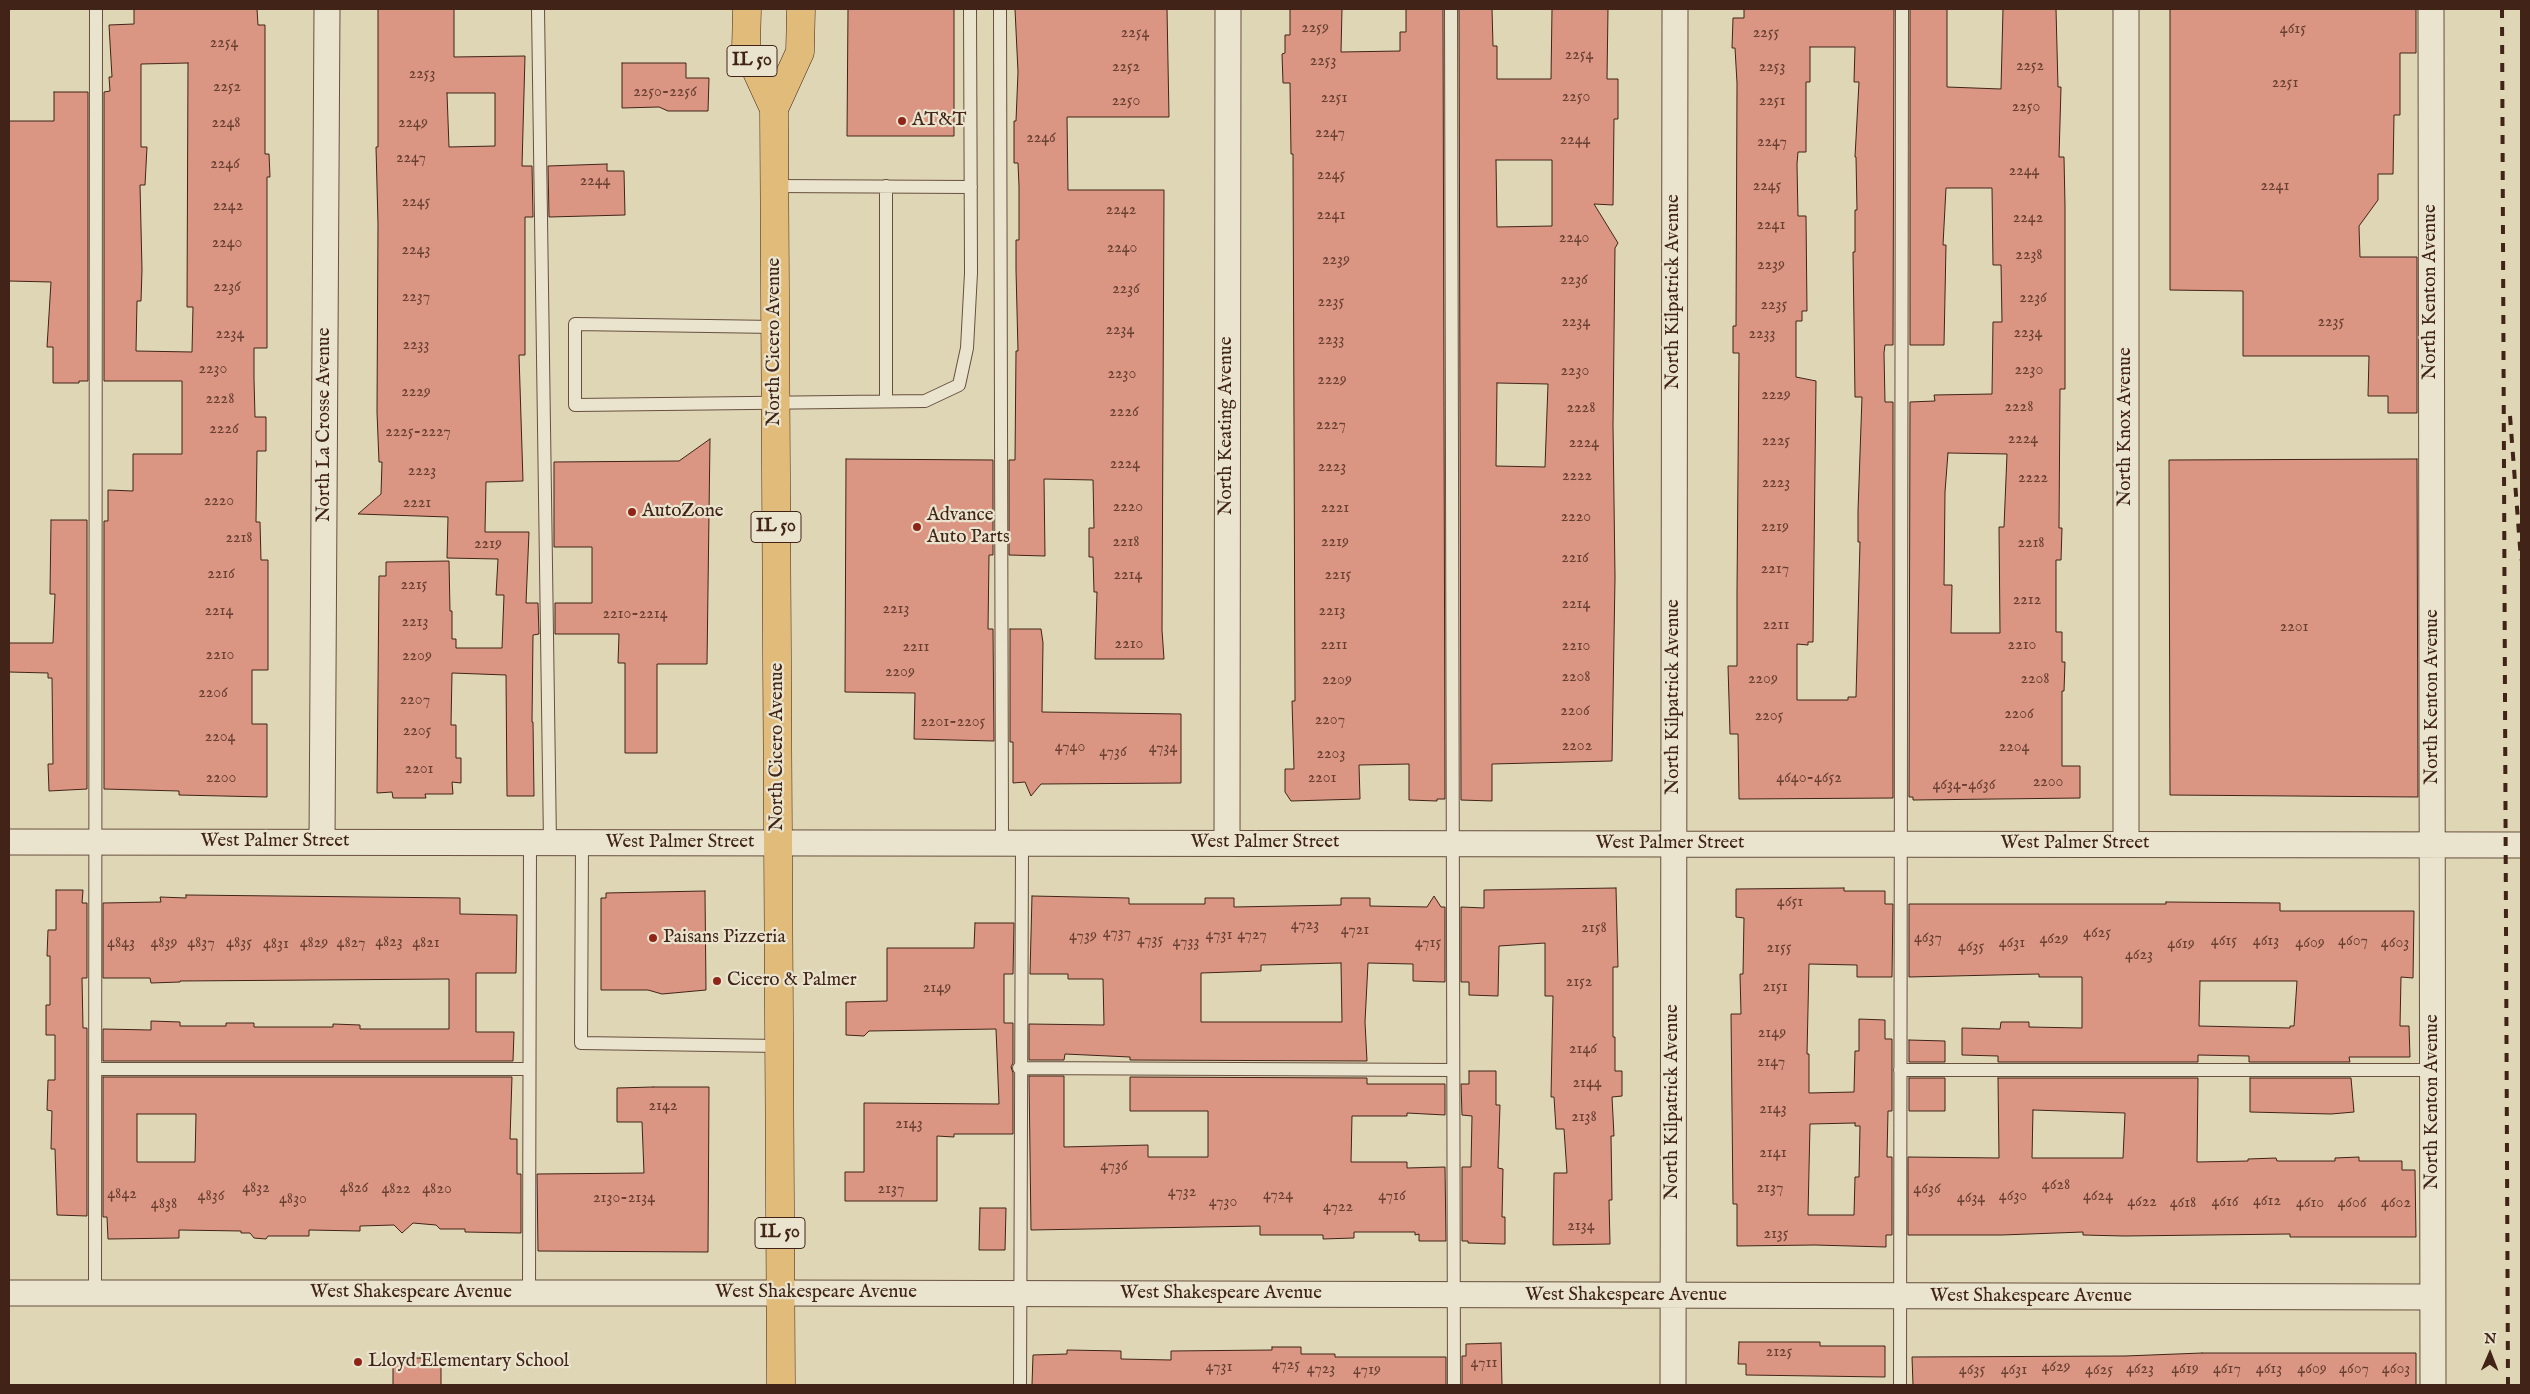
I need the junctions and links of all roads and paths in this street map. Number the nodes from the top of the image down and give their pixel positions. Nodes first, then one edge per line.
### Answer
1 (96, 9) edge
2 (327, 9) edge
3 (538, 9) edge
4 (747, 9) edge
5 (801, 9) edge
6 (970, 9) edge
7 (1000, 9) edge
8 (1228, 9) edge
9 (1451, 9) edge
10 (1675, 9) edge
11 (1902, 9) edge
12 (2126, 9) edge
13 (2430, 9) edge
14 (774, 110) junction
15 (774, 186) junction
16 (886, 186) junction
17 (971, 187) junction
18 (775, 327) junction
19 (776, 401) junction
20 (886, 401) junction
21 (9, 842) edge
22 (94, 842) junction
23 (322, 842) junction
24 (540, 843) junction
25 (582, 843) junction
26 (778, 843) junction
27 (1012, 843) junction
28 (1227, 843) junction
29 (1453, 844) junction
30 (1674, 844) junction
31 (1901, 844) junction
32 (2126, 844) junction
33 (2433, 845) junction
34 (2521, 845) edge
35 (779, 1046) junction
36 (1020, 1068) junction
37 (95, 1069) junction
38 (528, 1069) junction
39 (1453, 1070) junction
40 (1900, 1070) junction
41 (2433, 1070) junction
42 (780, 1292) junction
43 (95, 1293) junction
44 (529, 1293) junction
45 (9, 1294) edge
46 (1020, 1294) junction
47 (1454, 1295) junction
48 (1673, 1296) junction
49 (1900, 1297) junction
50 (2432, 1297) junction
51 (781, 1385) edge
52 (1020, 1385) edge
53 (1454, 1385) edge
54 (1673, 1385) edge
55 (1900, 1385) edge
56 (2433, 1385) edge

1 - 22 lane
2 - 23 street, North La Crosse Avenue
3 - 24 lane
4 - 14 main road, North Cicero Avenue / IL 50
5 - 14 main road, North Cicero Avenue / IL 50
6 - 17 lane
7 - 27 lane
8 - 28 street, North Keating Avenue
9 - 29 lane
10 - 30 street, North Kilpatrick Avenue
11 - 31 lane
12 - 32 street, North Knox Avenue
13 - 33 street, North Kenton Avenue
14 - 15 main road, North Cicero Avenue / IL 50
15 - 16 lane
15 - 18 main road, North Cicero Avenue / IL 50
16 - 17 lane
16 - 20 lane
17 - 20 lane
18 - 19 main road, North Cicero Avenue / IL 50
18 - 19 lane
19 - 20 lane
19 - 26 main road, North Cicero Avenue / IL 50
21 - 22 street, West Palmer Street
22 - 23 street, West Palmer Street
22 - 37 lane
23 - 24 street, West Palmer Street
24 - 25 street, West Palmer Street
24 - 38 lane
25 - 26 street, West Palmer Street
25 - 35 lane
26 - 27 street, West Palmer Street
26 - 35 main road, North Cicero Avenue / IL 50
27 - 28 street, West Palmer Street
27 - 36 lane
28 - 29 street, West Palmer Street
29 - 30 street, West Palmer Street
29 - 39 lane
30 - 31 street, West Palmer Street
30 - 48 street, North Kilpatrick Avenue
31 - 32 street, West Palmer Street
31 - 40 lane
32 - 33 street, West Palmer Street
33 - 34 street, West Palmer Street
33 - 41 street, North Kenton Avenue
35 - 42 main road, North Cicero Avenue / IL 50
36 - 39 lane
36 - 46 lane
37 - 38 lane
37 - 43 lane
38 - 44 lane
39 - 47 lane
40 - 41 lane
40 - 49 lane
41 - 50 street, North Kenton Avenue
42 - 44 street, West Shakespeare Avenue
42 - 46 street, West Shakespeare Avenue
42 - 51 main road, North Cicero Avenue / IL 50
43 - 44 street, West Shakespeare Avenue
43 - 45 street, West Shakespeare Avenue
46 - 47 street, West Shakespeare Avenue
46 - 52 lane
47 - 48 street, West Shakespeare Avenue
47 - 53 lane
48 - 49 street, West Shakespeare Avenue
48 - 54 street, North Kilpatrick Avenue
49 - 50 street, West Shakespeare Avenue
49 - 55 lane
50 - 56 street, North Kenton Avenue

